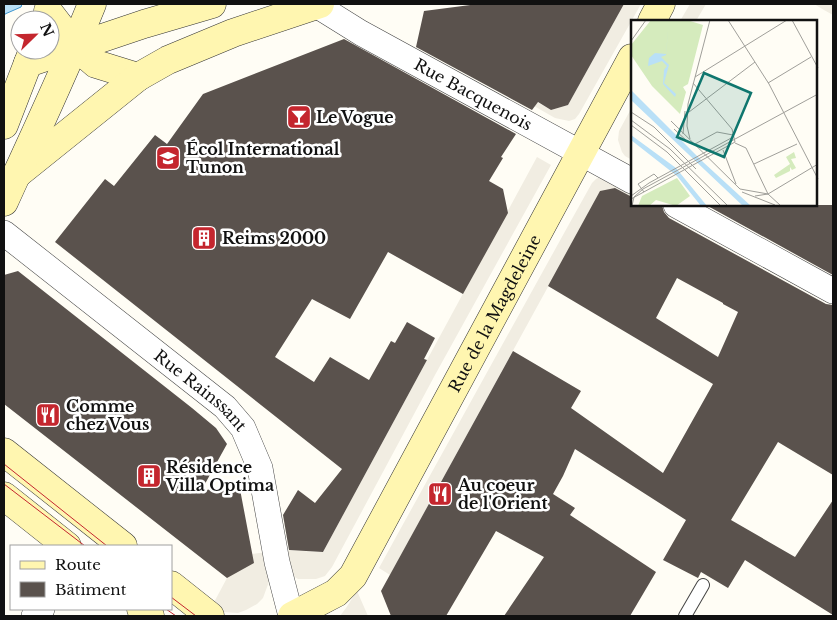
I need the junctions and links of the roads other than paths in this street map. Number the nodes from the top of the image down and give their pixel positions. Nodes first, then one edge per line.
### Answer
1 (92, 4) edge
2 (212, 4) edge
3 (318, 4) edge
4 (661, 4) edge
5 (653, 20) edge
6 (60, 27) edge
7 (75, 46) junction
8 (60, 49) edge
9 (28, 60) edge
10 (631, 60) edge
11 (138, 76) junction
12 (4, 125) edge
13 (582, 154) junction
14 (16, 174) junction
15 (631, 180) edge
16 (4, 202) edge
17 (678, 206) edge
18 (4, 233) edge
19 (833, 291) edge
20 (4, 452) edge
21 (4, 496) edge
22 (66, 545) edge
23 (121, 545) edge
24 (703, 585) dead end
25 (172, 586) edge
26 (210, 616) edge
27 (291, 616) edge
28 (686, 616) edge

1 - 7 main road
2 - 7 main road
3 - 11 main road
3 - 13 street, Rue Bacquenois
4 - 5 main road
6 - 7 main road
7 - 8 main road
7 - 11 main road
7 - 14 main road
9 - 12 main road
10 - 13 main road, Rue de la Magdeleine
11 - 14 main road
13 - 15 street, Rue Bacquenois
13 - 27 main road, Rue de la Magdeleine
14 - 16 main road
17 - 19 street
18 - 27 street, Rue Rainssant
20 - 23 main road
21 - 22 main road
24 - 28 lane
25 - 26 main road

